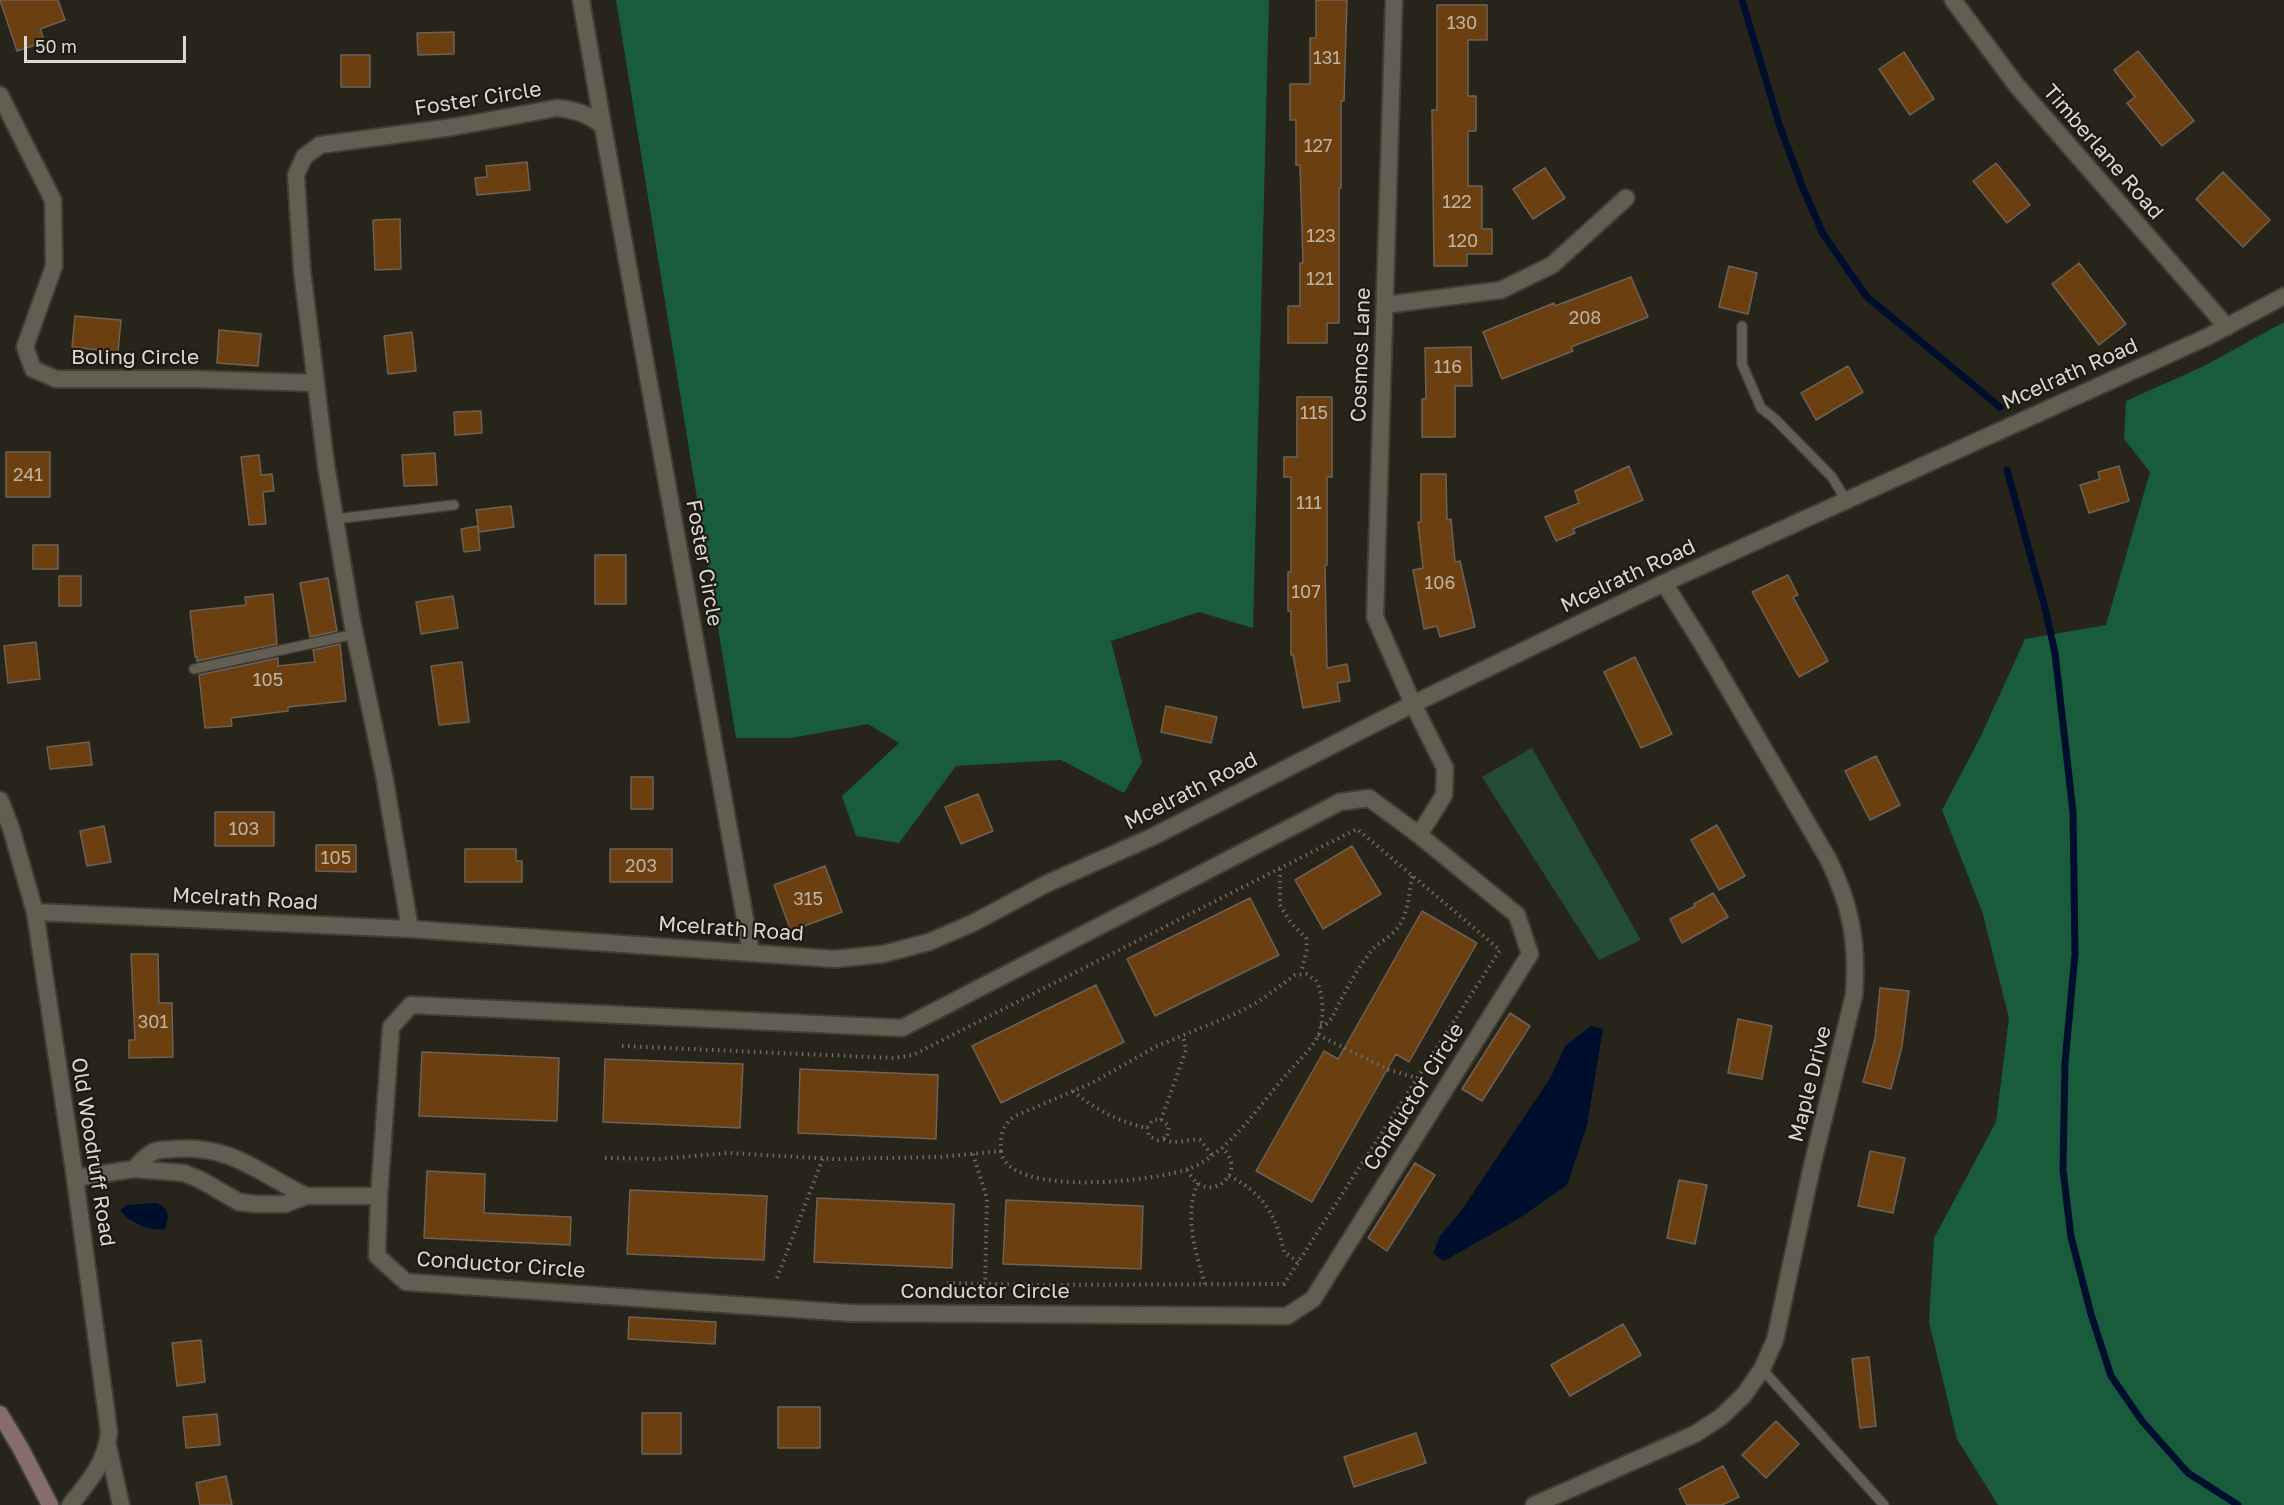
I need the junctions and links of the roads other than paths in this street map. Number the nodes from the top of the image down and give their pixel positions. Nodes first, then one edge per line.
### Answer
1 (581, 0) edge
2 (1394, 0) edge
3 (1953, 0) edge
4 (0, 95) edge
5 (603, 126) junction
6 (1626, 198) dead end
7 (2284, 296) edge
8 (1385, 304) junction
9 (1742, 326) dead end
10 (2227, 327) junction
11 (316, 383) junction
12 (1846, 500) junction
13 (454, 506) dead end
14 (335, 519) junction
15 (1664, 583) junction
16 (355, 634) junction
17 (194, 669) dead end
18 (1413, 704) junction
19 (0, 800) edge
20 (1419, 835) junction
21 (35, 912) junction
22 (410, 929) junction
23 (751, 952) junction
24 (134, 1168) junction
25 (75, 1178) junction
26 (306, 1196) junction
27 (379, 1196) junction
28 (1762, 1369) junction
29 (0, 1414) edge
30 (108, 1446) junction
31 (50, 1505) edge
32 (70, 1505) edge
33 (121, 1505) edge
34 (1534, 1505) edge
35 (1884, 1505) edge

1 - 5 street
2 - 8 street, Cosmos Lane
3 - 10 street, Timberlane Road
4 - 11 street, Boling Circle
5 - 11 street, Foster Circle
5 - 23 street, Foster Circle
6 - 8 street
7 - 10 street, Mcelrath Road
8 - 18 street, Cosmos Lane
9 - 12 lane
10 - 12 street, Mcelrath Road
11 - 14 street, Foster Circle
12 - 15 street, Mcelrath Road
13 - 14 lane
14 - 16 street, Foster Circle
15 - 18 street, Mcelrath Road
15 - 28 street, Maple Drive
16 - 17 lane
16 - 22 street, Foster Circle
18 - 20 street
18 - 23 street, Mcelrath Road
19 - 21 street, Old Woodruff Road
20 - 27 street, Conductor Circle
20 - 27 street, Conductor Circle
21 - 22 street, Mcelrath Road
21 - 25 street, Old Woodruff Road
22 - 23 street, Mcelrath Road
24 - 25 street
24 - 26 street
24 - 26 street
25 - 30 street, Old Woodruff Road
26 - 27 street
28 - 34 street, Maple Drive
28 - 35 lane
29 - 31 main road
30 - 32 street, Old Woodruff Road
30 - 33 street

